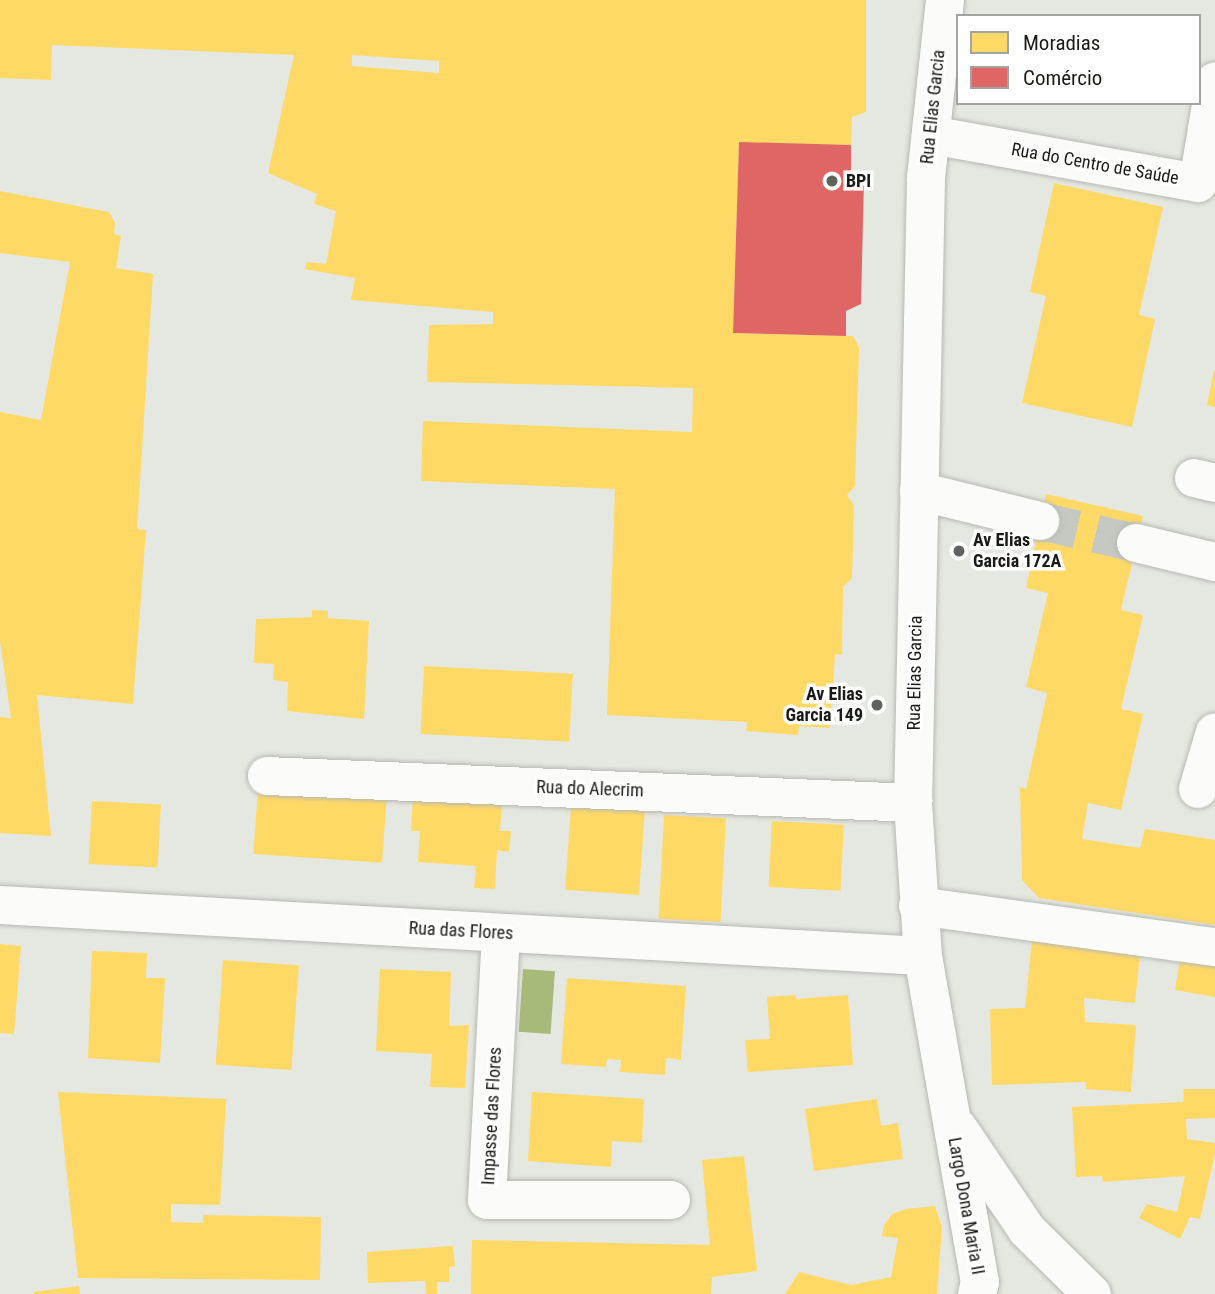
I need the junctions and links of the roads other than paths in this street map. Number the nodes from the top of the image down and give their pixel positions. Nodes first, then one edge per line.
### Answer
1 (945, 0) edge
2 (1215, 81) edge
3 (931, 135) junction
4 (919, 491) junction
5 (1040, 522) tunnel mouth
6 (1136, 543) tunnel mouth
7 (1215, 562) edge
8 (1215, 732) edge
9 (267, 776) dead end
10 (1198, 789) dead end
11 (913, 803) junction
12 (0, 905) edge
13 (918, 906) junction
14 (501, 933) junction
15 (1215, 947) edge
16 (923, 956) junction
17 (951, 1117) junction
18 (671, 1200) dead end
19 (977, 1294) edge
20 (1092, 1294) edge

1 - 3 street, Rua Elias Garcia
2 - 3 street, Rua do Centro de Saúde
3 - 4 street, Rua Elias Garcia
4 - 5 street
4 - 11 street, Rua Elias Garcia
6 - 7 street
8 - 10 street
9 - 11 street, Rua do Alecrim
11 - 13 street, Rua Elias Garcia
12 - 14 street, Rua das Flores
13 - 15 street
13 - 16 street, Rua Elias Garcia
14 - 16 street, Rua das Flores
14 - 18 street, Impasse das Flores
16 - 17 street, Rua Elias Garcia
17 - 19 street, Largo Dona Maria II
17 - 20 street, Rua Elias Garcia

